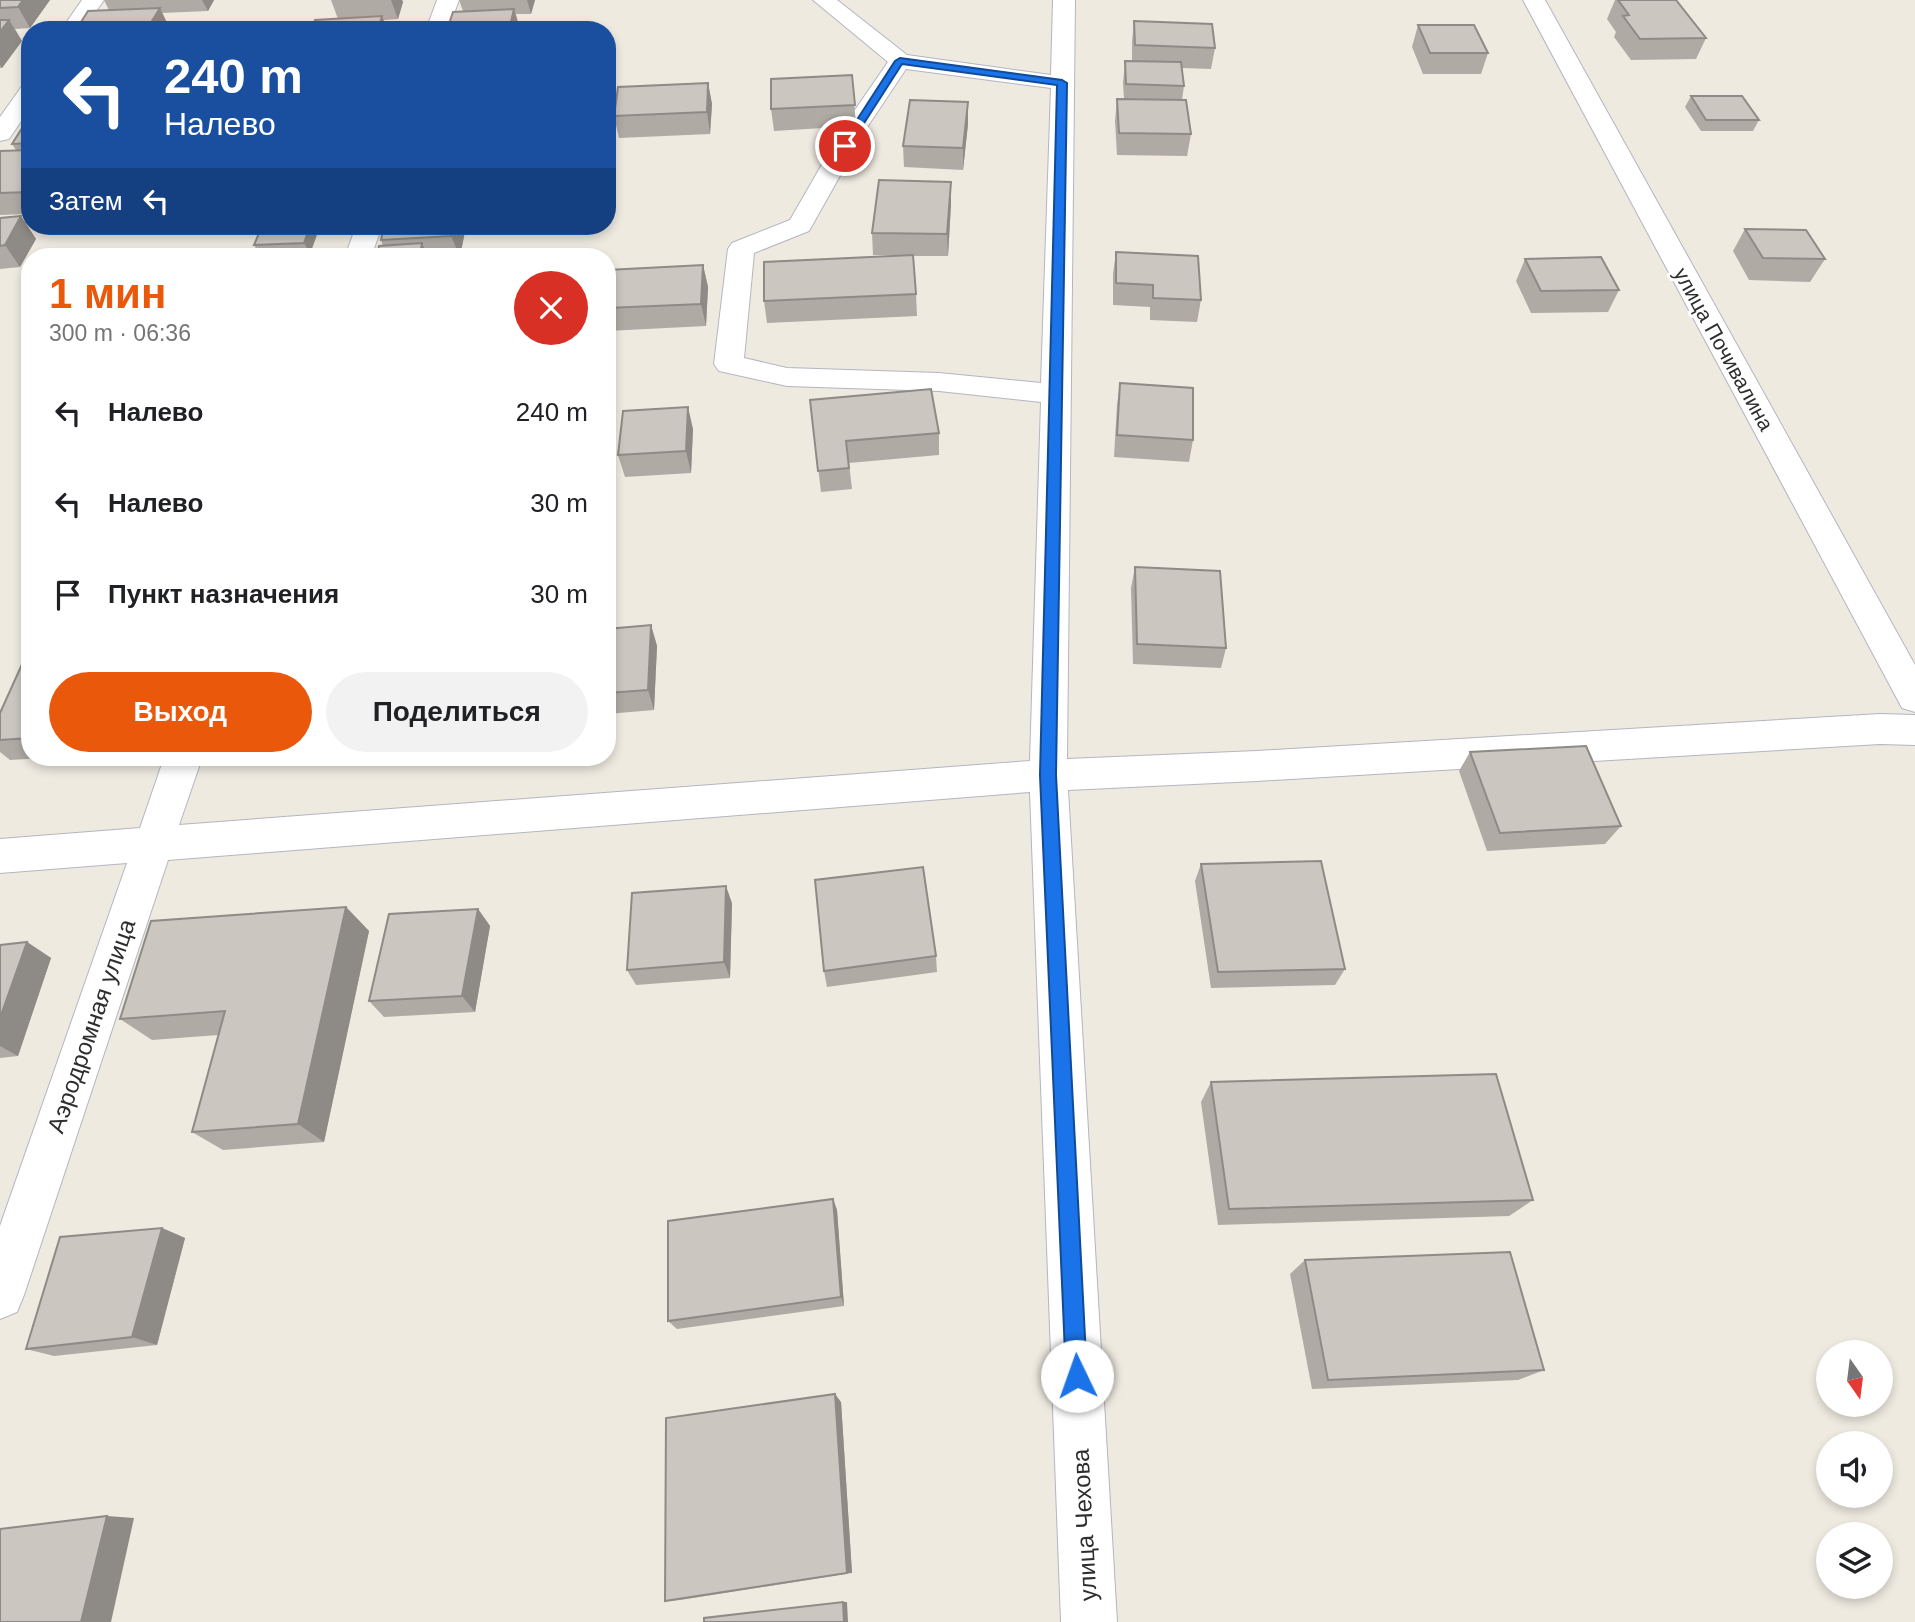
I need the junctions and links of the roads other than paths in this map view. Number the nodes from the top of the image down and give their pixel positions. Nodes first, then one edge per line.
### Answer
1 (93, 0) edge
2 (448, 0) edge
3 (824, 0) edge
4 (1064, 0) edge
5 (1534, 0) edge
6 (78, 21) edge
7 (441, 21) edge
8 (900, 61) junction
9 (1062, 83) junction
10 (21, 104) edge
11 (0, 134) edge
12 (1055, 394) junction
13 (1915, 698) edge
14 (1915, 730) edge
15 (180, 766) edge
16 (1048, 775) junction
17 (153, 843) junction
18 (0, 856) edge
19 (0, 1295) edge
20 (1089, 1622) edge

1 - 6 street
2 - 7 street
3 - 8 street
4 - 9 street, улица Чехова
5 - 13 street, улица Почивалина
8 - 9 street
8 - 12 street
9 - 12 street, улица Чехова
10 - 11 street
12 - 16 street, улица Чехова
14 - 16 street
15 - 17 street, Аэродромная улица
16 - 17 street
16 - 20 street, улица Чехова
17 - 18 street
17 - 19 street, Аэродромная улица

